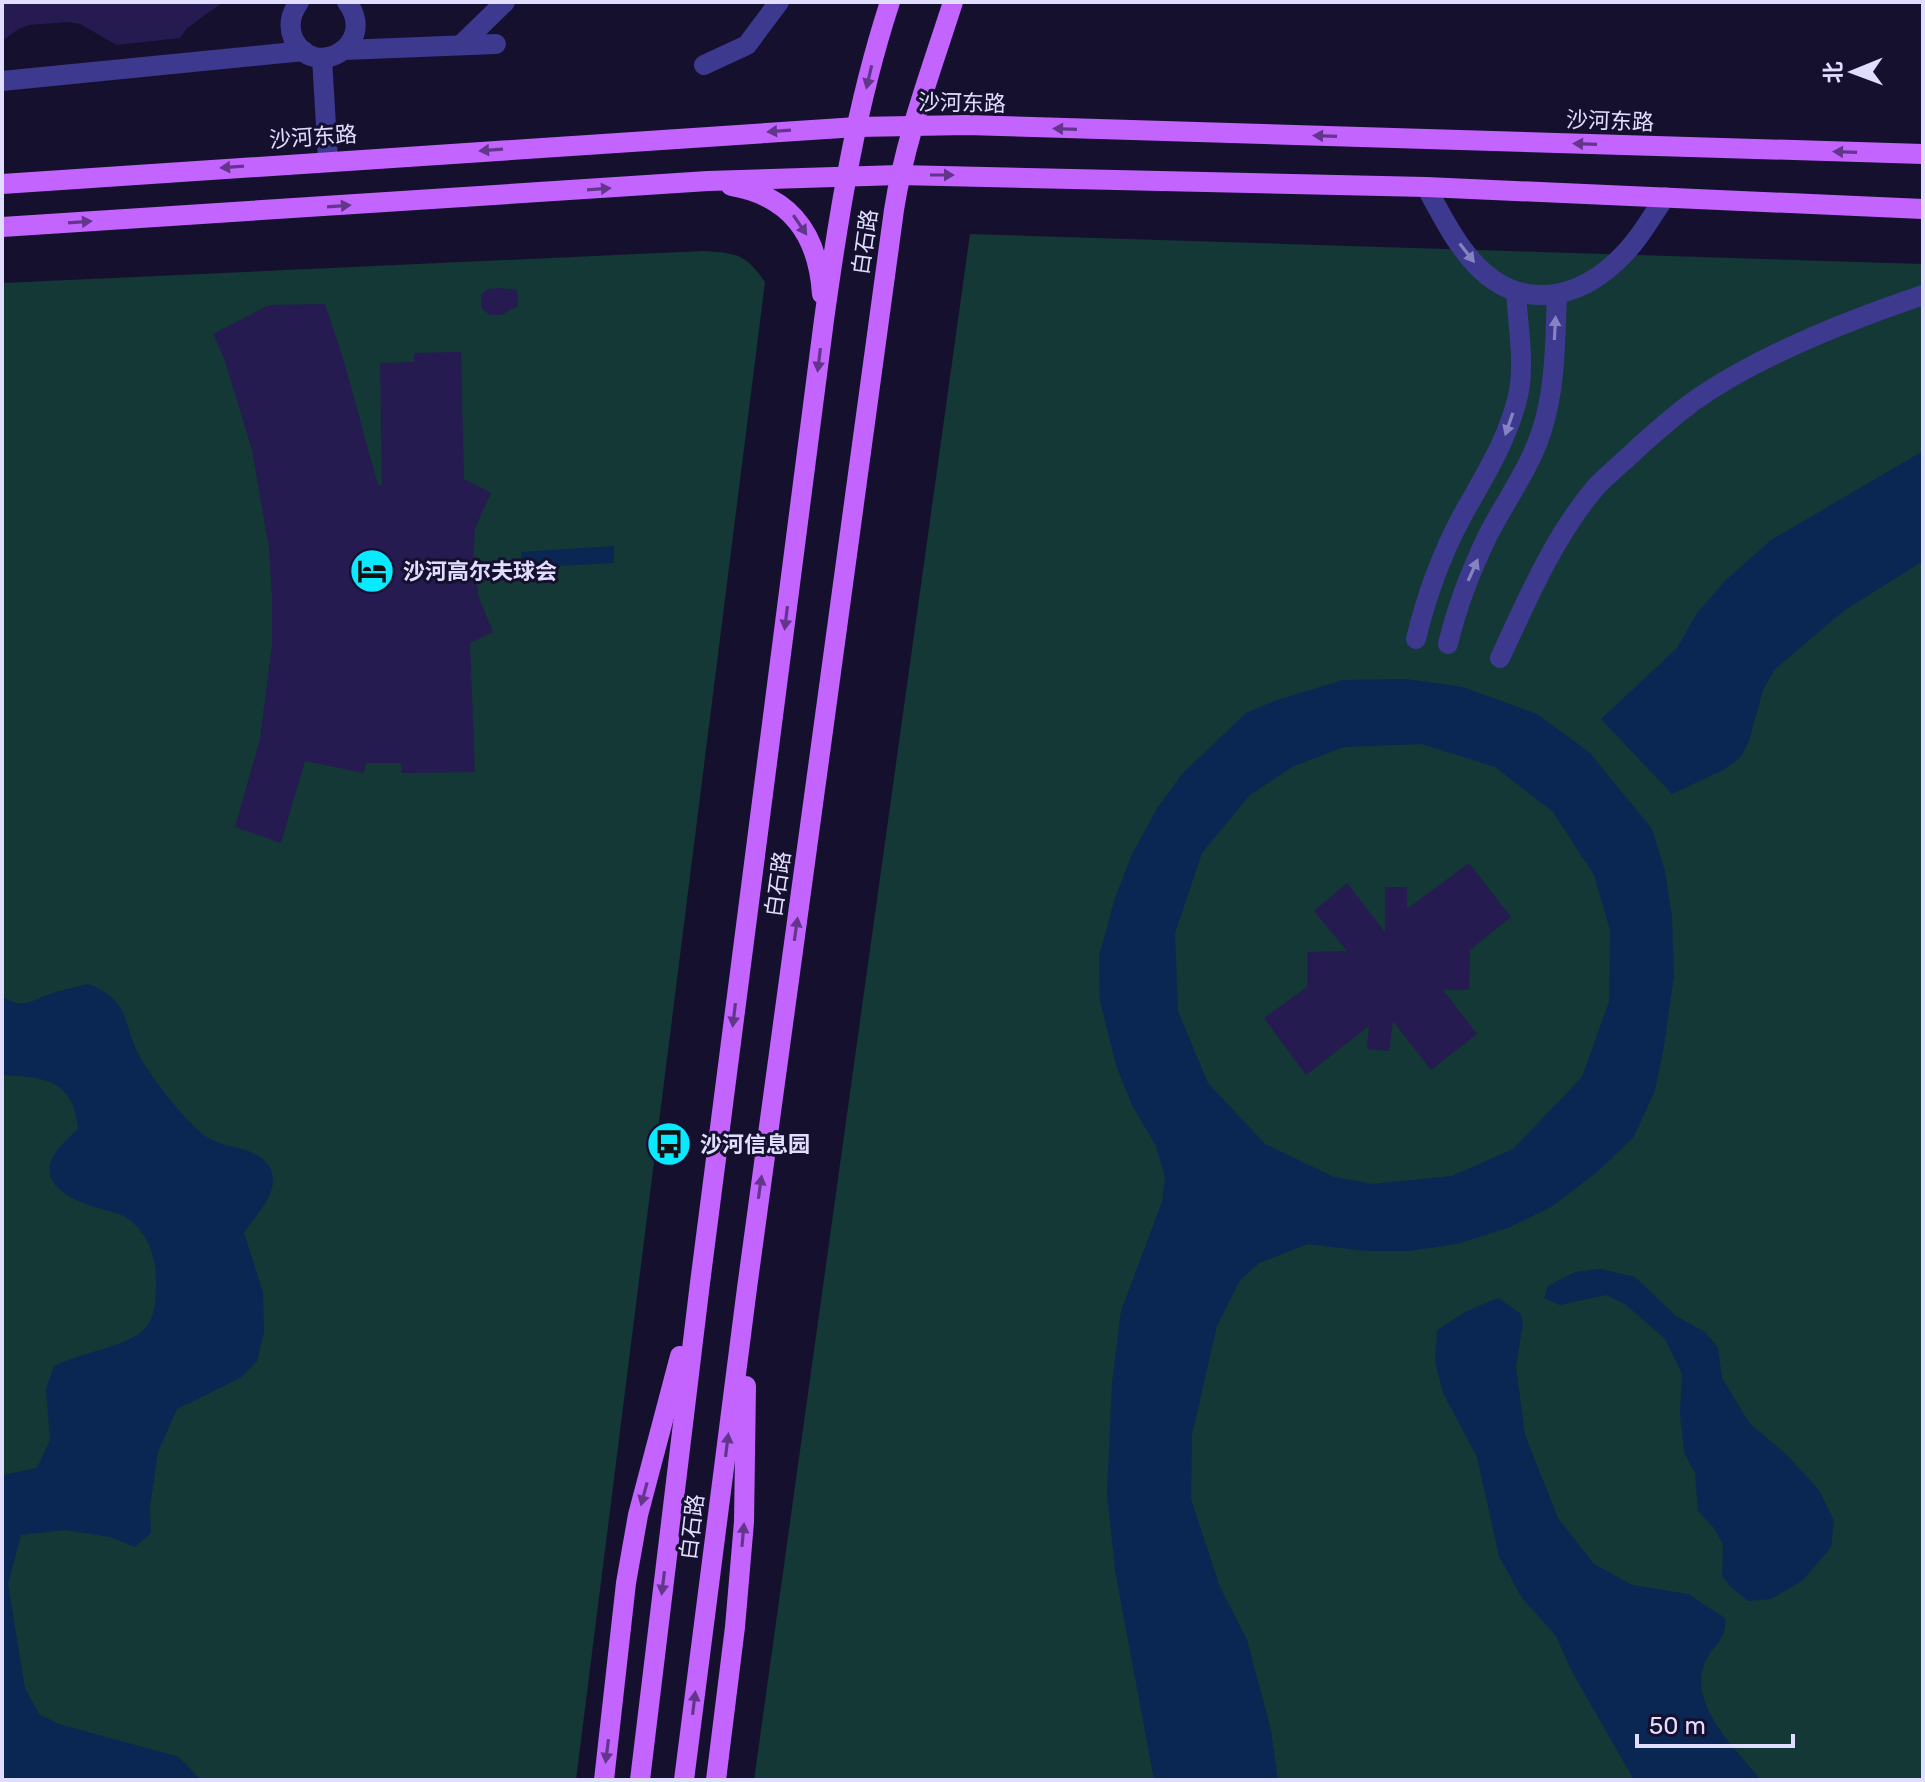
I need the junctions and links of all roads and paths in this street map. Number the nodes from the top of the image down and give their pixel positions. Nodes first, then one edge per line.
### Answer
1 (299, 2) edge
2 (347, 2) edge
3 (505, 2) edge
4 (779, 2) edge
5 (890, 2) edge
6 (953, 2) edge
7 (462, 44) junction
8 (496, 44) dead end
9 (344, 50) junction
10 (313, 55) junction
11 (704, 65) dead end
12 (2, 81) edge
13 (913, 126) junction
14 (857, 127) junction
15 (1923, 154) edge
16 (328, 160) junction
17 (899, 175) junction
18 (845, 176) junction
19 (708, 181) junction
20 (2, 184) edge
21 (1426, 187) junction
22 (1665, 197) junction
23 (1923, 209) edge
24 (2, 227) edge
25 (1516, 292) junction
26 (1557, 294) junction
27 (1923, 295) edge
28 (824, 320) junction
29 (1416, 639) dead end
30 (1448, 644) dead end
31 (1500, 658) dead end
32 (700, 1283) junction
33 (747, 1288) junction
34 (604, 1780) edge
35 (640, 1780) edge
36 (684, 1780) edge
37 (716, 1780) edge

1 - 10 street
2 - 9 street
3 - 7 street
4 - 11 street
5 -> 14 main road, 白石路
6 - 13 main road, 白石路
7 - 8 street
7 - 9 street
9 - 10 street
10 - 12 street
10 - 16 street
13 - 14 main road, 沙河东路
15 -> 13 main road, 沙河东路
13 - 17 main road, 白石路
14 -> 16 main road, 沙河东路
14 - 18 main road, 白石路
16 -> 20 main road, 沙河东路
17 - 18 main road
17 -> 21 main road
33 -> 17 main road, 白石路
18 - 19 main road
18 - 28 main road, 白石路
24 -> 19 main road
19 -> 28 main road
21 - 22 main road
21 -> 25 street
22 - 23 main road
22 - 26 street
25 - 26 street
25 -> 29 street
30 -> 26 street
27 - 31 street
28 -> 32 main road, 白石路
32 -> 34 main road
32 -> 35 main road, 白石路
36 -> 33 main road, 白石路
37 -> 33 main road

